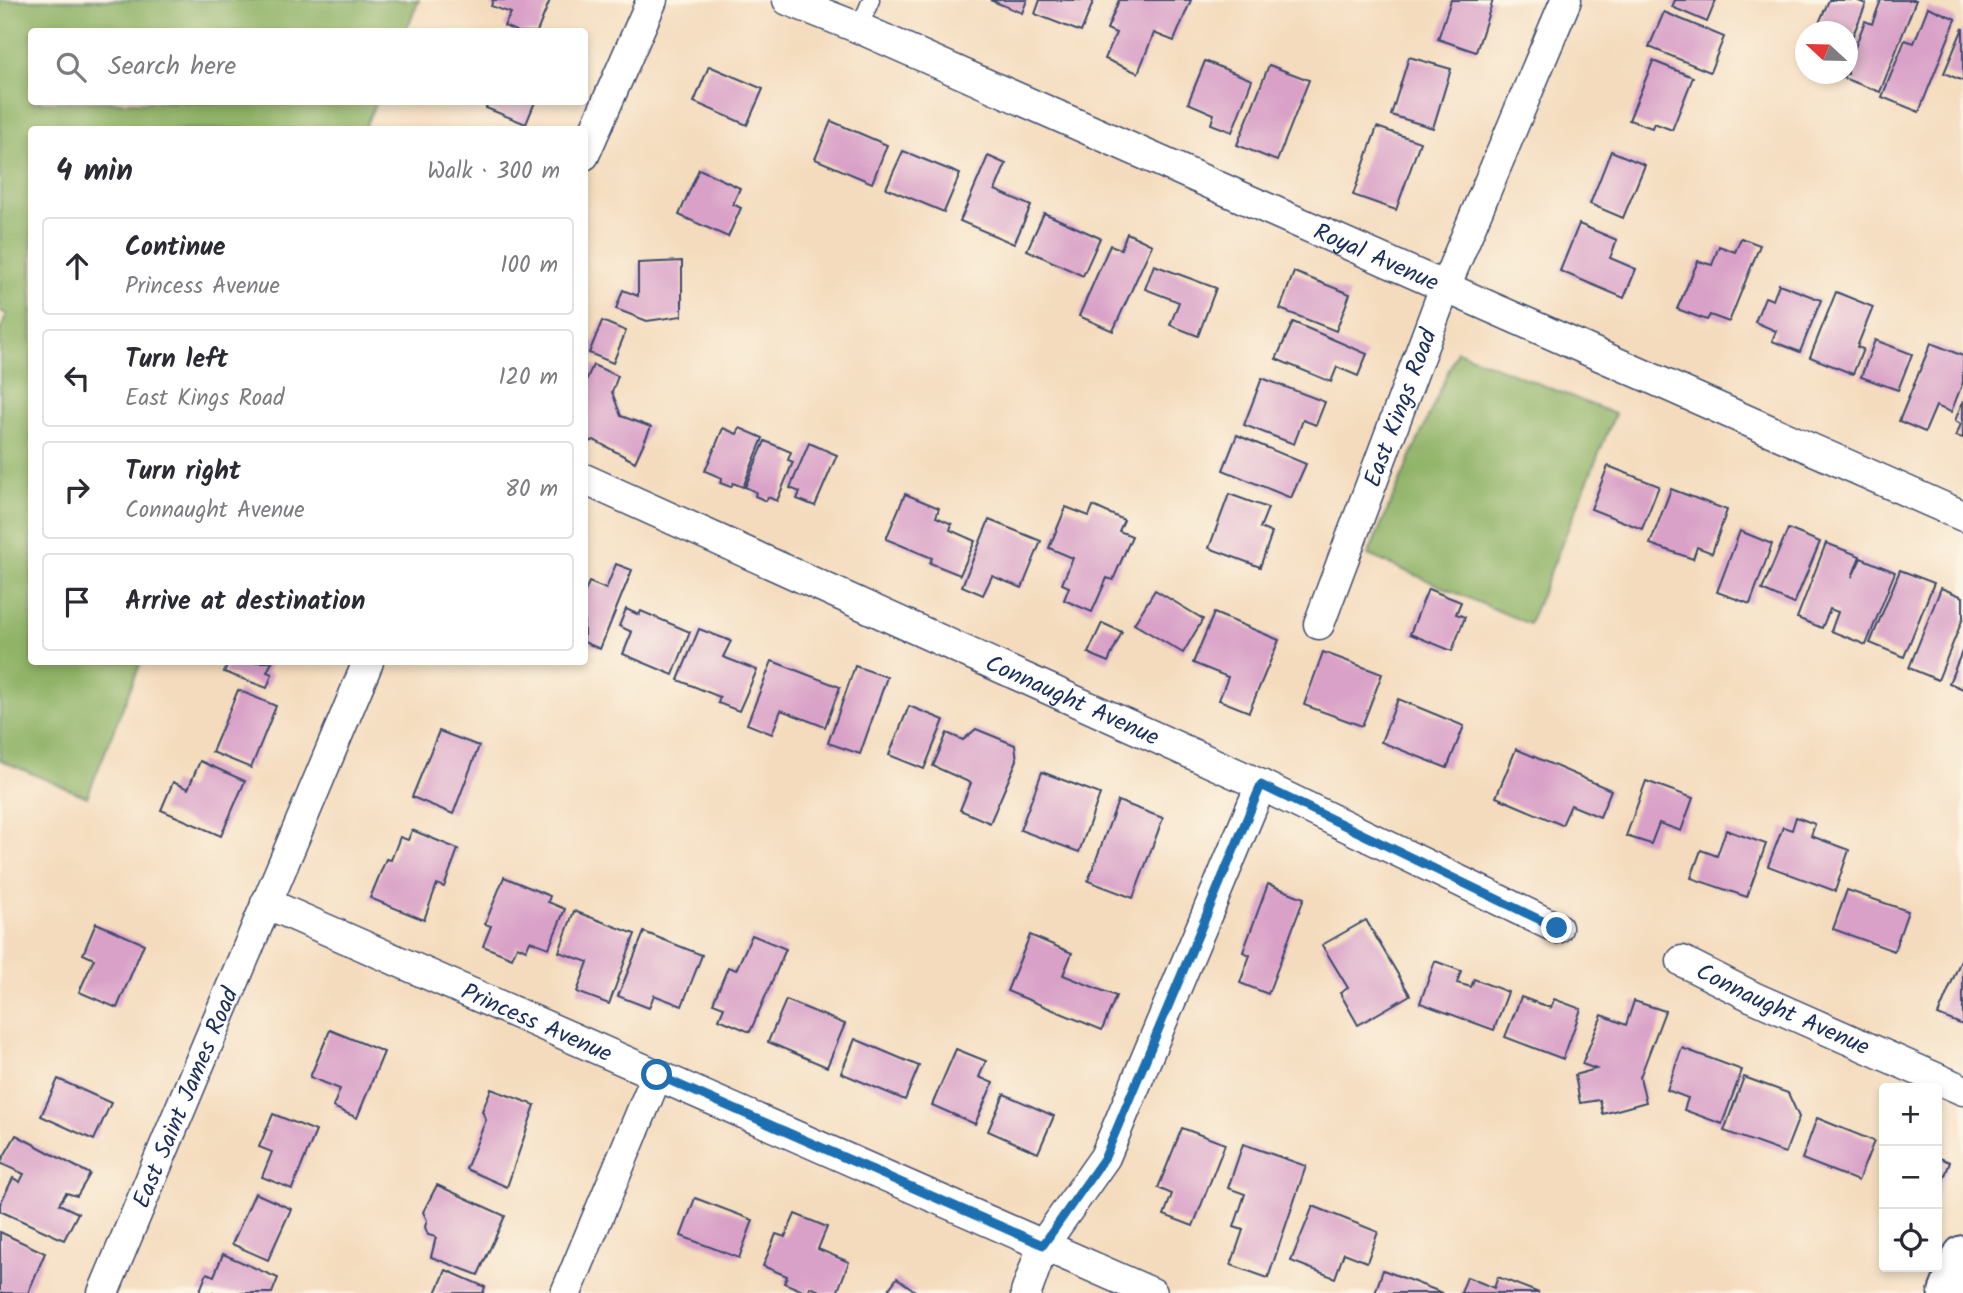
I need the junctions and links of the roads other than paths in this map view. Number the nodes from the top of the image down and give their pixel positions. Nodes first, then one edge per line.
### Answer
1 (652, 0) edge
2 (788, 0) edge
3 (871, 0) edge
4 (1566, 0) edge
5 (859, 29) junction
6 (588, 146) edge
7 (1445, 287) junction
8 (588, 480) edge
9 (1963, 516) edge
10 (1320, 624) dead end
11 (367, 665) edge
12 (1261, 785) junction
13 (266, 903) junction
14 (1557, 928) dead end
15 (1682, 961) dead end
16 (657, 1075) junction
17 (1963, 1090) edge
18 (1043, 1245) junction
19 (1963, 1255) edge
20 (103, 1293) edge
21 (566, 1293) edge
22 (1026, 1293) edge
23 (1152, 1293) edge
24 (1948, 1293) edge

1 - 6 street
2 - 5 street, Royal Avenue
3 - 5 lane
4 - 7 street, East Kings Road
5 - 7 street, Royal Avenue
7 - 9 street, Royal Avenue
7 - 10 street, East Kings Road
8 - 12 street, Connaught Avenue
11 - 13 street, East Saint James Road
12 - 14 street, Connaught Avenue
12 - 18 street
13 - 16 street, Princess Avenue
13 - 20 street, East Saint James Road
15 - 17 street, Connaught Avenue
16 - 18 street, Princess Avenue
16 - 21 street
18 - 22 street
18 - 23 street, Princess Avenue
19 - 24 main road

